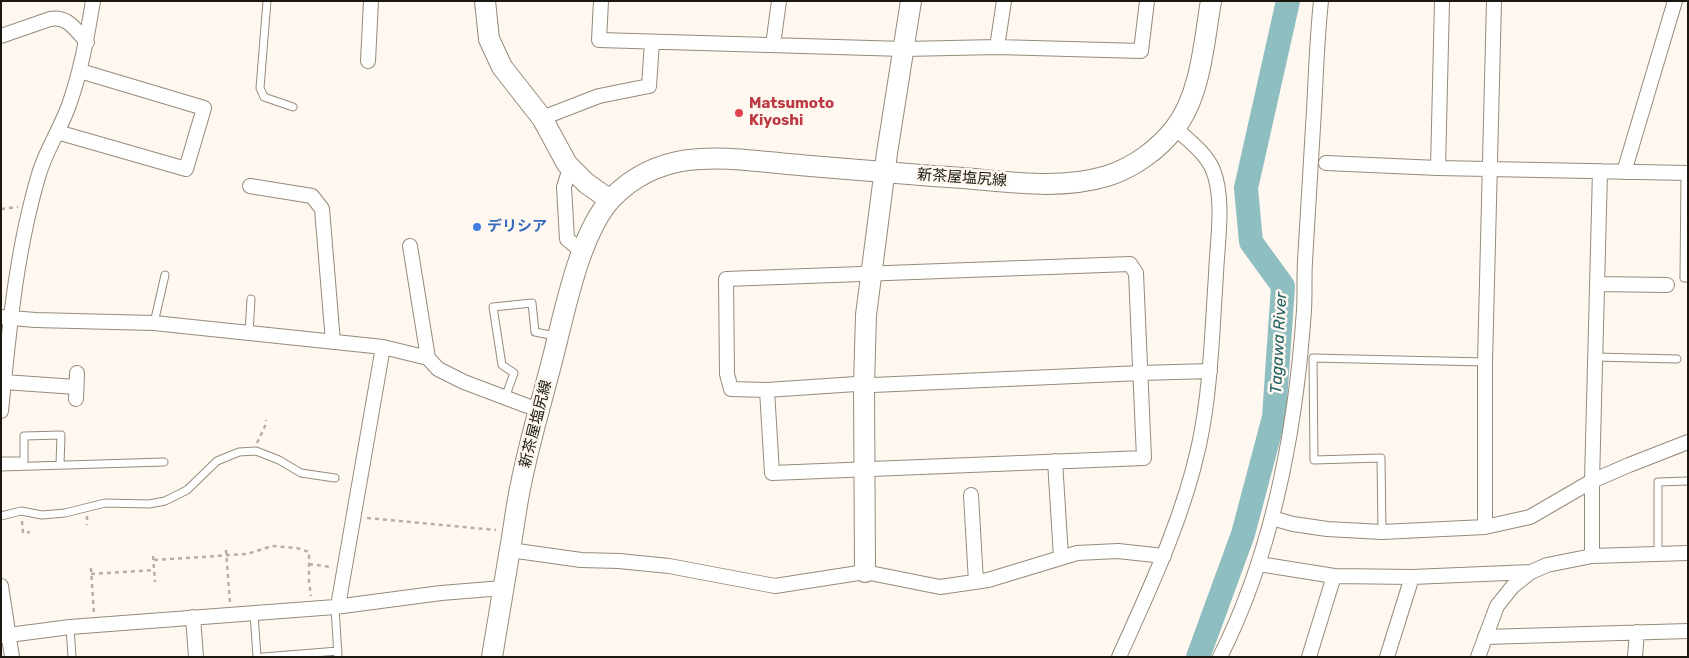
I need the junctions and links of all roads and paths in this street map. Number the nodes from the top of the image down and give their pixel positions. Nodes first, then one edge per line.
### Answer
1 (93, 1) edge
2 (267, 1) edge
3 (371, 1) edge
4 (485, 1) edge
5 (601, 1) edge
6 (780, 1) edge
7 (911, 1) edge
8 (1004, 1) edge
9 (1147, 1) edge
10 (1212, 1) edge
11 (1322, 1) edge
12 (1442, 1) edge
13 (1494, 1) edge
14 (1675, 1) edge
15 (1, 36) edge
16 (86, 42) junction
17 (652, 42) junction
18 (773, 45) junction
19 (997, 47) junction
20 (904, 49) junction
21 (368, 61) dead end
22 (80, 71) junction
23 (294, 107) dead end
24 (542, 118) junction
25 (1175, 128) junction
26 (57, 132) junction
27 (1326, 163) dead end
28 (570, 168) junction
29 (1438, 168) junction
30 (1490, 168) junction
31 (1600, 171) junction
32 (884, 172) junction
33 (1624, 172) junction
34 (1686, 173) edge
35 (250, 186) dead end
36 (610, 200) junction
37 (410, 246) dead end
38 (582, 252) junction
39 (870, 274) junction
40 (165, 275) dead end
41 (1688, 278) edge
42 (1597, 284) junction
43 (1667, 285) dead end
44 (251, 299) dead end
45 (6, 317) edge
46 (154, 323) junction
47 (248, 333) junction
48 (558, 337) junction
49 (333, 342) junction
50 (383, 347) junction
51 (1595, 357) junction
52 (428, 358) junction
53 (1677, 359) dead end
54 (1485, 362) junction
55 (1210, 372) junction
56 (1141, 373) junction
57 (4, 382) junction
58 (864, 385) junction
59 (76, 386) dead end
60 (767, 390) junction
61 (505, 398) junction
62 (538, 410) junction
63 (1, 411) edge
64 (1688, 442) edge
65 (1, 461) edge
66 (1055, 461) junction
67 (164, 462) dead end
68 (60, 465) junction
69 (1, 467) edge
70 (865, 468) junction
71 (335, 478) dead end
72 (1592, 481) junction
73 (1688, 481) edge
74 (971, 495) dead end
75 (21, 511) junction
76 (1, 516) edge
77 (353, 516) junction
78 (1272, 518) junction
79 (1485, 527) junction
80 (496, 530) dead end
81 (30, 532) dead end
82 (1382, 532) junction
83 (226, 550) dead end
84 (510, 550) junction
85 (1688, 553) edge
86 (1658, 554) junction
87 (226, 555) junction
88 (1164, 556) junction
89 (1592, 556) junction
90 (1061, 557) junction
91 (309, 564) junction
92 (1259, 564) junction
93 (91, 568) dead end
94 (345, 569) junction
95 (154, 570) junction
96 (865, 572) junction
97 (1531, 572) junction
98 (91, 574) junction
99 (1334, 576) junction
100 (1412, 577) junction
101 (155, 582) dead end
102 (976, 582) junction
103 (1, 586) edge
104 (503, 588) junction
105 (311, 600) dead end
106 (336, 606) junction
107 (230, 607) dead end
108 (254, 612) junction
109 (193, 617) junction
110 (95, 618) dead end
111 (70, 627) junction
112 (1688, 631) edge
113 (1636, 632) junction
114 (6, 636) edge
115 (1485, 637) junction
116 (338, 654) edge
117 (12, 657) edge
118 (72, 657) edge
119 (196, 657) edge
120 (258, 657) edge
121 (263, 657) edge
122 (492, 657) edge
123 (1119, 657) edge
124 (1220, 657) edge
125 (1310, 657) edge
126 (1386, 657) edge
127 (1478, 657) edge
128 (1636, 657) edge

1 - 16 street
2 - 23 lane
3 - 21 street
4 - 24 main road
5 - 17 street
6 - 18 street
7 - 20 main road
8 - 19 street
9 - 19 street
10 - 25 main road, 新茶屋塩尻線
11 - 78 street
12 - 29 street
13 - 30 street
14 - 33 street
15 - 16 street
16 - 22 street
17 - 18 street
17 - 24 street
18 - 20 street
19 - 20 street
20 - 32 main road
22 - 26 street
22 - 26 street
24 - 28 main road
25 - 32 main road, 新茶屋塩尻線
25 - 55 street
26 - 45 street
27 - 29 street
28 - 36 main road
28 - 38 street
29 - 30 street
30 - 31 street
30 - 54 street
31 - 33 street
31 - 42 street
32 - 36 main road, 新茶屋塩尻線
32 - 39 main road
33 - 34 street
34 - 41 lane
35 - 49 street
36 - 38 main road, 新茶屋塩尻線
37 - 52 street
38 - 48 main road, 新茶屋塩尻線
39 - 56 street
39 - 58 main road
39 - 60 street
40 - 46 lane
42 - 43 street
42 - 51 street
44 - 47 lane
45 - 46 street
45 - 57 street
46 - 47 street
47 - 49 street
48 - 61 lane
48 - 62 main road, 新茶屋塩尻線
49 - 50 street
50 - 52 street
50 - 77 street
51 - 53 lane
51 - 72 street
52 - 61 street
54 - 79 street
54 - 82 lane
55 - 56 street
55 - 88 street
56 - 58 street
56 - 66 street
57 - 59 street
57 - 63 street
58 - 60 street
58 - 70 main road
60 - 70 street
61 - 62 street
62 - 84 main road, 新茶屋塩尻線
64 - 72 street
65 - 68 lane
66 - 70 street
66 - 90 street
67 - 68 lane
68 - 69 lane
70 - 96 main road
71 - 75 lane
72 - 79 street
72 - 89 street
73 - 86 lane
74 - 102 street
75 - 76 lane
75 - 81 path
77 - 80 path
77 - 94 street
78 - 82 street
78 - 92 street
79 - 82 street
83 - 87 path
84 - 96 street
84 - 104 main road, 新茶屋塩尻線
85 - 86 street
86 - 89 street
87 - 91 path
87 - 95 path
87 - 107 path
88 - 90 street
88 - 123 street
89 - 97 street
90 - 102 street
91 - 94 path
91 - 105 path
92 - 99 street
92 - 124 street
93 - 98 path
94 - 106 street
95 - 98 path
95 - 101 path
96 - 102 street
97 - 100 street
97 - 115 street
98 - 110 path
99 - 100 street
99 - 125 street
100 - 126 street
103 - 114 street
104 - 106 street
104 - 122 main road, 新茶屋塩尻線
106 - 108 street
106 - 116 lane
108 - 109 street
108 - 120 lane
109 - 111 street
109 - 119 street
111 - 114 street
111 - 118 lane
112 - 113 street
113 - 115 street
113 - 128 street
114 - 117 street
115 - 127 street
116 - 121 lane

